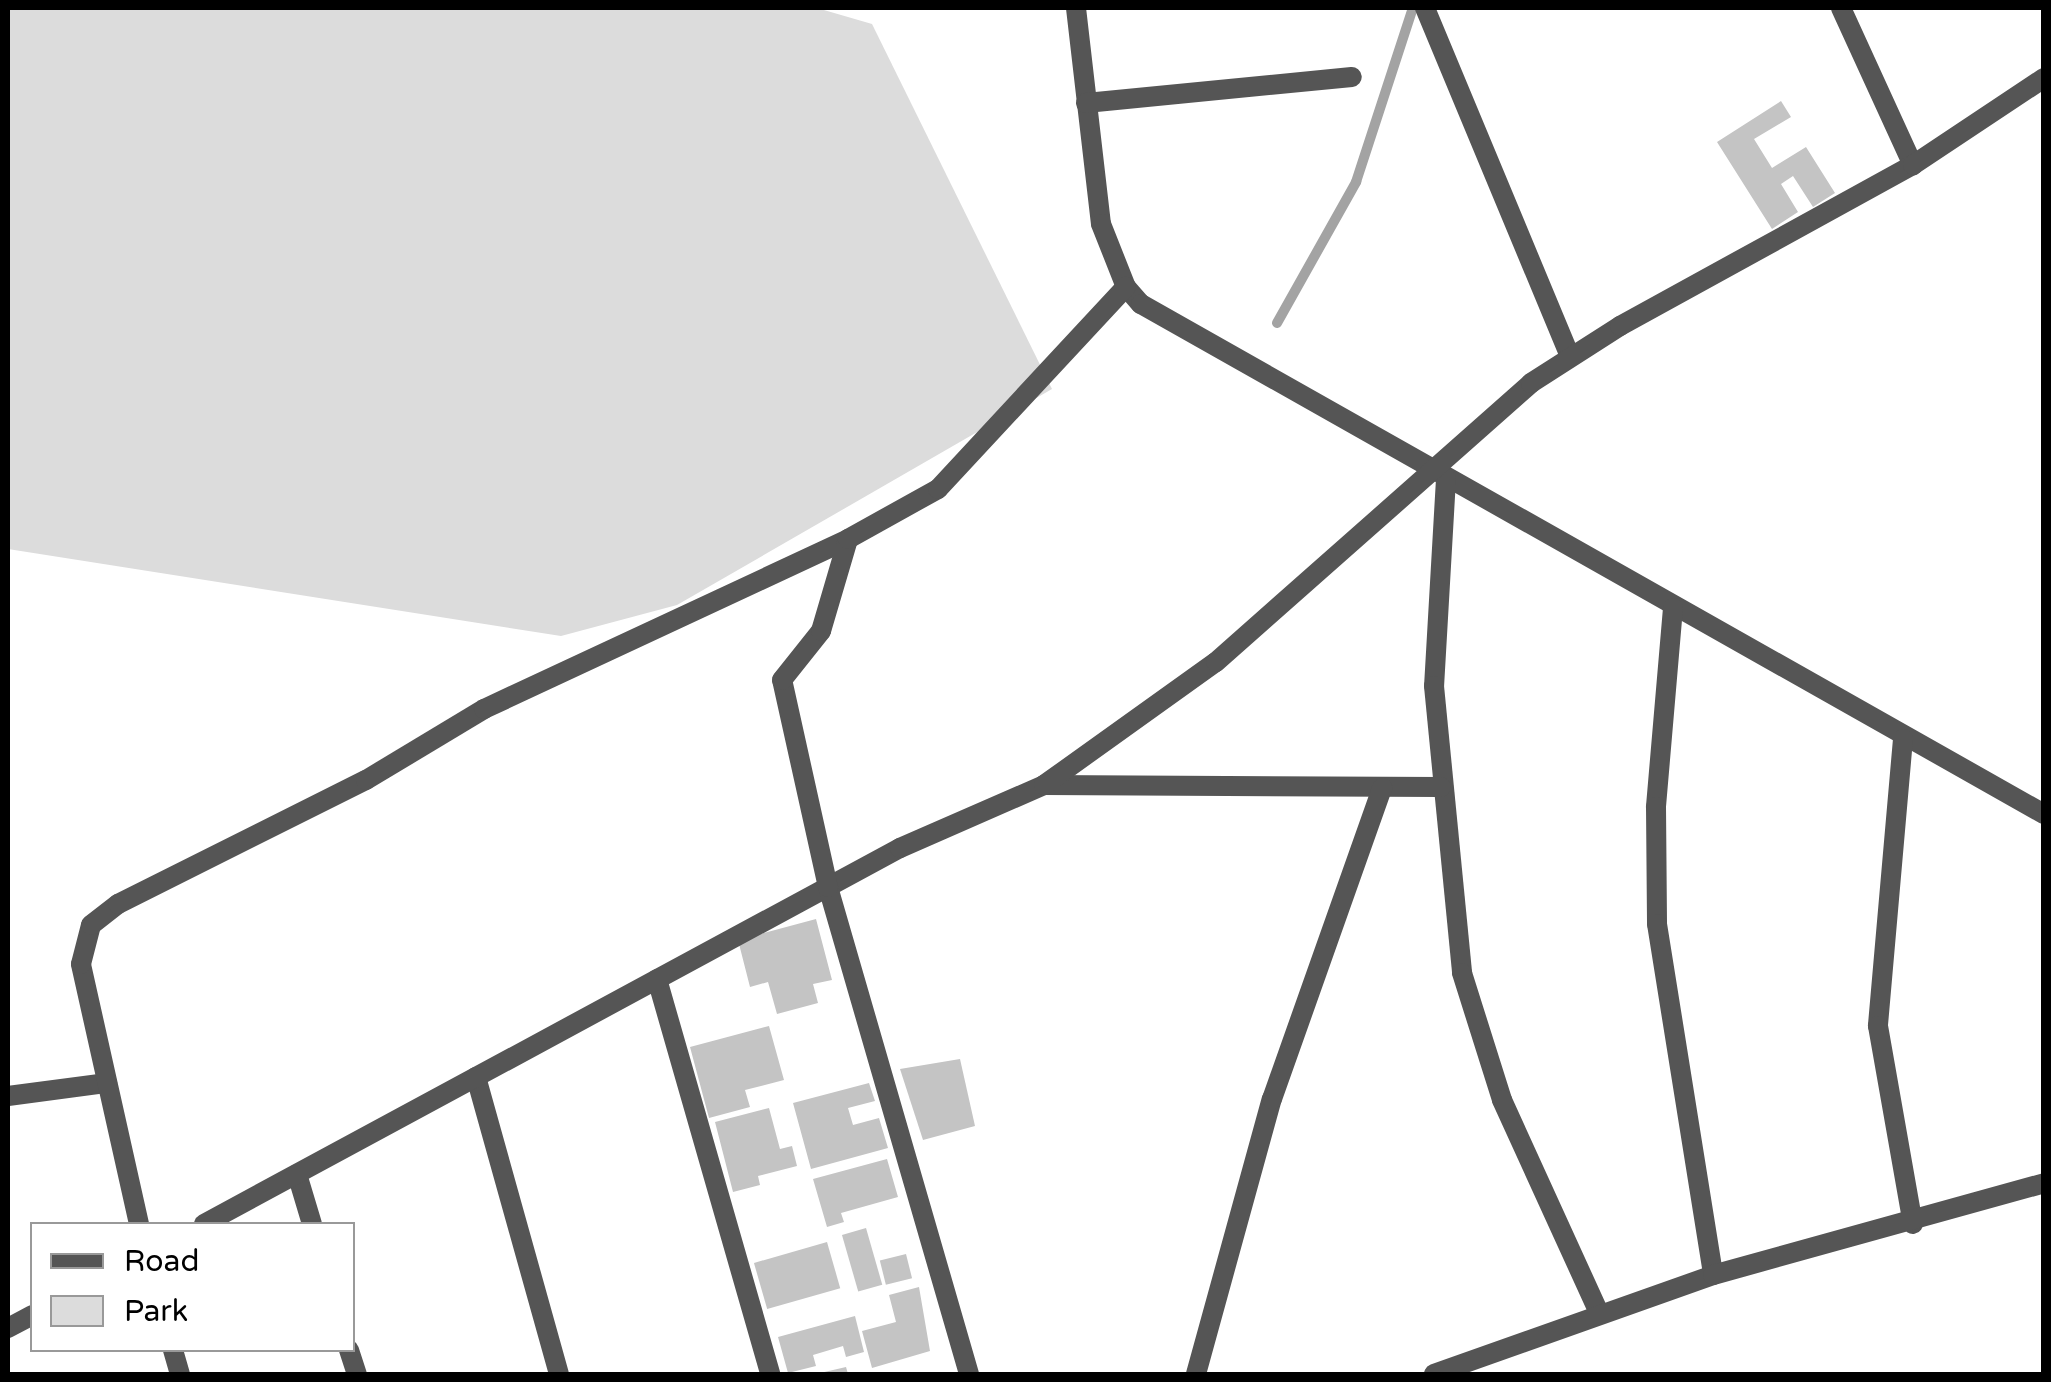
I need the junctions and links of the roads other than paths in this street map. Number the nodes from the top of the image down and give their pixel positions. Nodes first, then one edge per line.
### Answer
1 (1076, 8) edge
2 (1425, 8) edge
3 (1841, 8) edge
4 (1352, 78) dead end
5 (2044, 78) edge
6 (1086, 103) junction
7 (1913, 164) junction
8 (1126, 287) junction
9 (1570, 356) junction
10 (1440, 476) junction
11 (848, 539) junction
12 (1673, 608) junction
13 (1903, 740) junction
14 (1044, 785) junction
15 (1441, 787) junction
16 (1382, 788) junction
17 (2044, 814) edge
18 (828, 887) junction
19 (658, 979) junction
20 (476, 1077) junction
21 (107, 1083) junction
22 (8, 1096) edge
23 (297, 1174) junction
24 (2044, 1184) edge
25 (139, 1222) edge
26 (208, 1222) edge
27 (311, 1222) edge
28 (1913, 1224) junction
29 (1713, 1275) junction
30 (1598, 1311) junction
31 (30, 1316) edge
32 (8, 1328) edge
33 (559, 1374) edge
34 (770, 1374) edge
35 (969, 1374) edge
36 (1196, 1374) edge
37 (1434, 1374) edge

1 - 6 street
2 - 9 street
3 - 7 street
4 - 6 street
5 - 7 street
6 - 8 street
7 - 9 street
8 - 10 street
8 - 11 street
9 - 10 street
10 - 12 street
10 - 14 street
10 - 15 street
11 - 18 street
11 - 21 street
12 - 13 street
12 - 29 street
13 - 17 street
13 - 28 street
14 - 16 street
14 - 18 street
15 - 16 street
15 - 30 street
16 - 36 street
18 - 19 street
18 - 35 street
19 - 20 street
19 - 34 street
20 - 23 street
20 - 33 street
21 - 22 street
21 - 25 street
23 - 26 street
23 - 27 street
24 - 28 street
28 - 29 street
29 - 30 street
30 - 37 street
31 - 32 street

